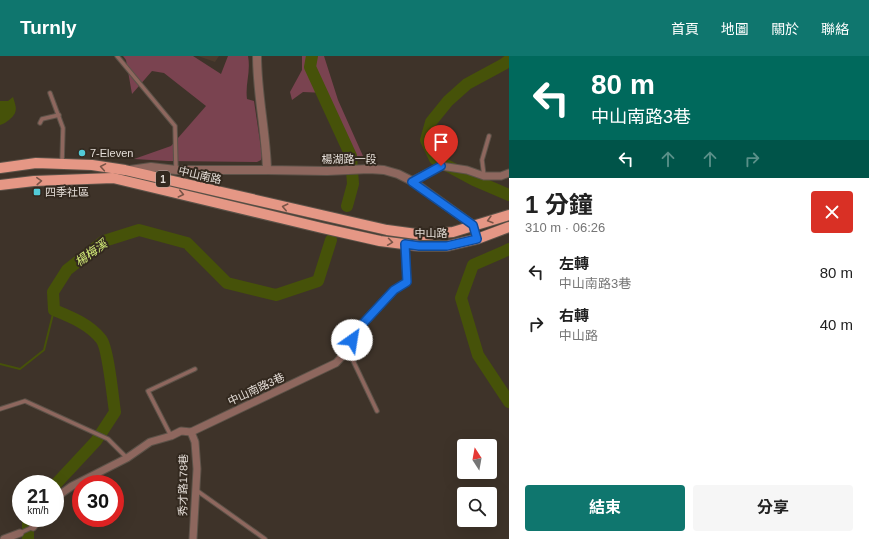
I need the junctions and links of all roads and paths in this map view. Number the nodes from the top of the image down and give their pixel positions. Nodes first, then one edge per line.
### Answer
1 (117, 56) edge
2 (257, 56) edge
3 (50, 93) dead end
4 (59, 115) junction
5 (40, 123) dead end
6 (489, 136) dead end
7 (62, 164) junction
8 (0, 168) edge
9 (125, 170) junction
10 (176, 170) junction
11 (267, 170) junction
12 (509, 173) edge
13 (484, 176) junction
14 (114, 178) junction
15 (412, 182) junction
16 (0, 185) edge
17 (508, 215) edge
18 (352, 221) joint
19 (473, 225) junction
20 (509, 227) edge
21 (477, 239) junction
22 (405, 244) junction
23 (348, 350) junction
24 (195, 370) dead end
25 (0, 409) edge
26 (377, 412) dead end
27 (191, 432) junction
28 (171, 436) junction
29 (127, 458) junction
30 (195, 490) junction
31 (64, 492) edge
32 (33, 527) edge
33 (20, 533) joint
34 (4, 539) edge
35 (193, 539) edge
36 (265, 539) edge

1 - 10 lane
2 - 11 street
3 - 4 lane
4 - 5 lane
4 - 7 lane
6 - 13 lane
7 - 8 main road, 中山南路 / 1
9 -> 7 main road, 中山南路 / 1
9 - 10 street, 楊湖路一段
9 - 14 street, 楊湖路一段
18 -> 9 main road, 中山南路 / 1
10 - 11 street, 楊湖路一段
11 - 15 street, 楊湖路一段
12 - 13 street
13 - 15 street
16 -> 14 main road, 1
14 -> 22 main road, 中山路 / 1
15 - 19 street, 楊湖路一段
17 -> 19 main road, 中山路 / 1
18 - 19 main road, 中山路 / 1
19 - 21 street
20 - 21 main road, 中山路 / 1
21 - 22 main road, 中山路 / 1
22 - 23 street, 中山南路3巷
23 - 26 lane
23 - 27 street, 中山南路3巷
24 - 28 lane
25 - 29 lane
27 - 28 street, 中山南路3巷
27 - 30 street, 秀才路178巷
28 - 29 street, 中山南路3巷
29 - 31 street, 中山南路3巷
30 - 35 street, 秀才路178巷
30 - 36 lane
32 - 33 lane
33 - 34 street

